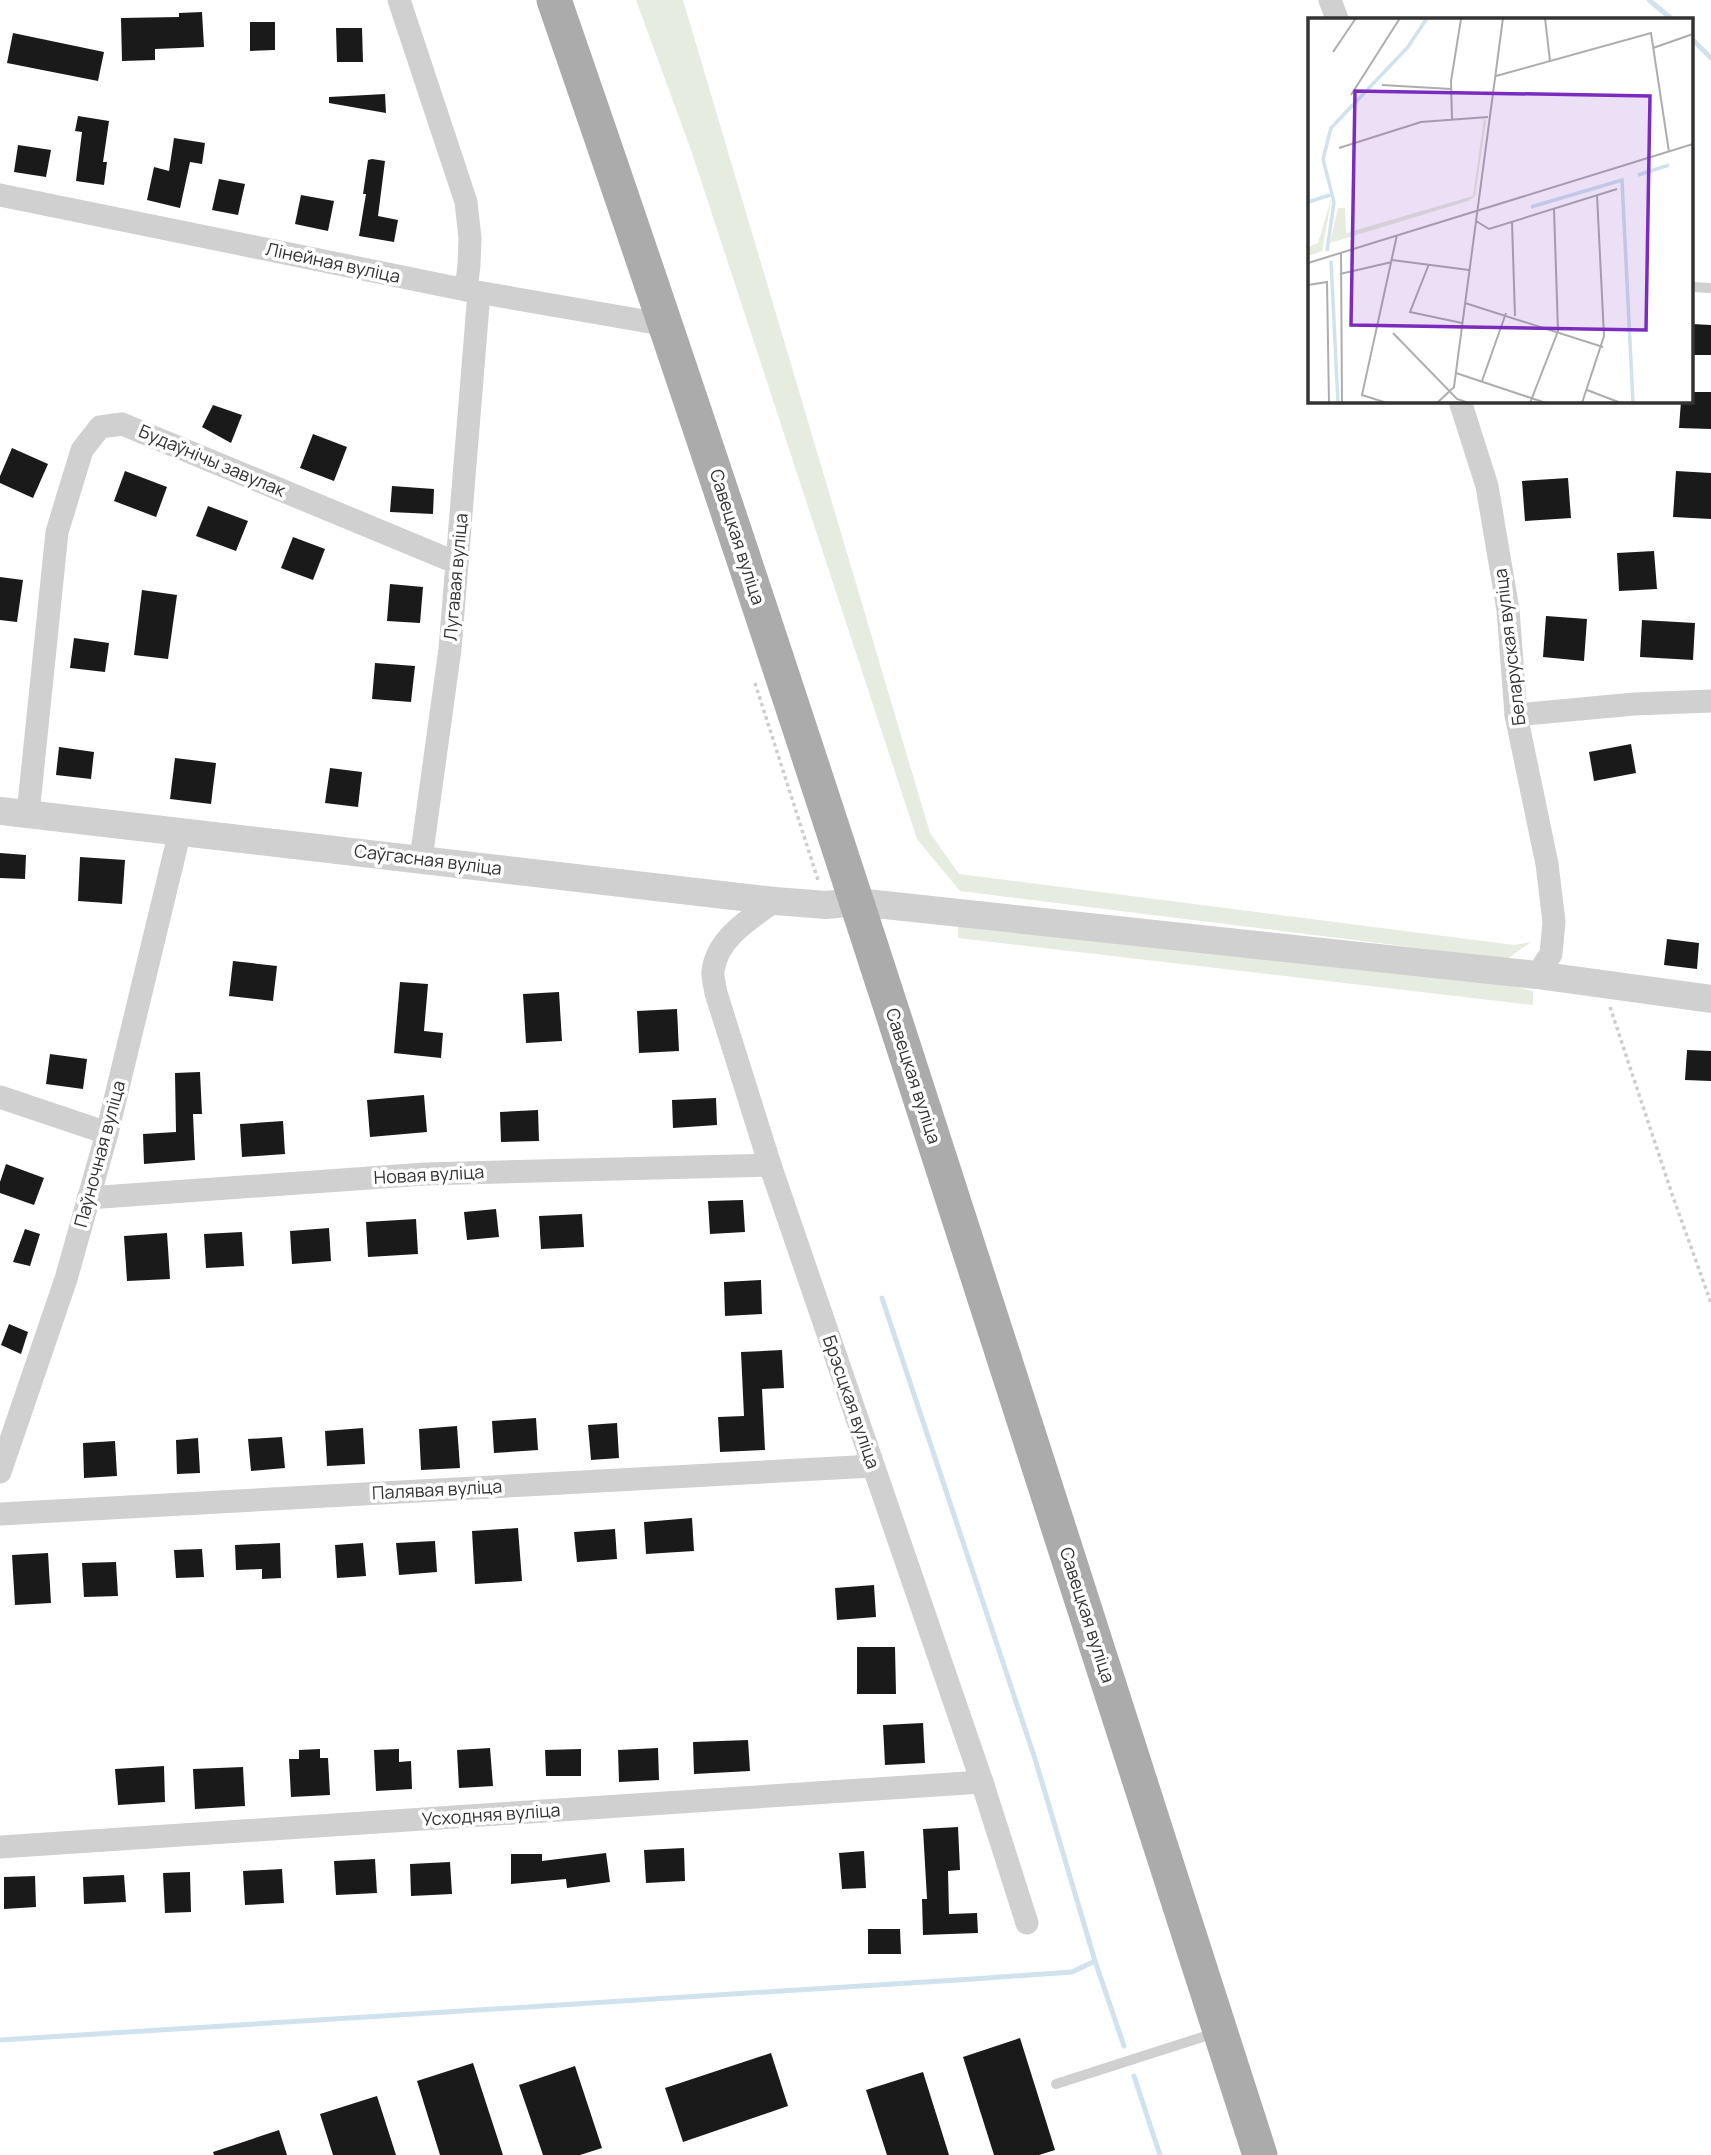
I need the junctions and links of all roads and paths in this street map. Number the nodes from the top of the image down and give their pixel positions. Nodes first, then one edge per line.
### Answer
1 (398, 0) edge
2 (554, 0) edge
3 (1330, 0) edge
4 (1337, 18) edge
5 (0, 195) edge
6 (472, 292) junction
7 (667, 325) junction
8 (1460, 402) edge
9 (457, 564) junction
10 (1711, 701) edge
11 (1516, 715) junction
12 (14, 813) edge
13 (180, 831) junction
14 (421, 859) junction
15 (775, 901) junction
16 (857, 902) junction
17 (1537, 975) junction
18 (1605, 984) junction
19 (1711, 999) edge
20 (0, 1097) edge
21 (107, 1133) junction
22 (770, 1166) junction
23 (88, 1198) junction
24 (1711, 1303) edge
25 (873, 1466) junction
26 (0, 1472) edge
27 (0, 1514) edge
28 (982, 1782) junction
29 (0, 1847) edge
30 (1027, 1923) dead end
31 (1221, 2031) junction
32 (1056, 2084) dead end
33 (1260, 2155) edge

1 - 6 street, Лугавая вуліца
2 - 7 main road, Савецкая вуліца
3 - 4 street
5 - 6 street, Лінейная вуліца
6 - 7 street, Лінейная вуліца
6 - 9 street, Лугавая вуліца
7 - 16 main road, Савецкая вуліца
8 - 11 street, Беларуская вуліца
9 - 12 street, Будаўнічы завулак
9 - 14 street, Лугавая вуліца
10 - 11 street
11 - 17 street, Беларуская вуліца
12 - 13 street, Саўгасная вуліца
13 - 14 street, Саўгасная вуліца
13 - 21 street, Паўночная вуліца
14 - 15 street, Саўгасная вуліца
15 - 16 street, Саўгасная вуліца
15 - 22 street, Брэсцкая вуліца
16 - 17 street, Саўгасная вуліца
16 - 31 main road, Савецкая вуліца
17 - 18 street, Саўгасная вуліца
18 - 19 street, Саўгасная вуліца
18 - 24 path
20 - 21 street
21 - 23 street, Паўночная вуліца
22 - 23 street, Новая вуліца
22 - 25 street, Брэсцкая вуліца
23 - 26 street, Паўночная вуліца
25 - 27 street, Палявая вуліца
25 - 28 street, Брэсцкая вуліца
28 - 29 street, Усходняя вуліца
28 - 30 street, Брэсцкая вуліца
31 - 32 lane
31 - 33 main road, Савецкая вуліца

